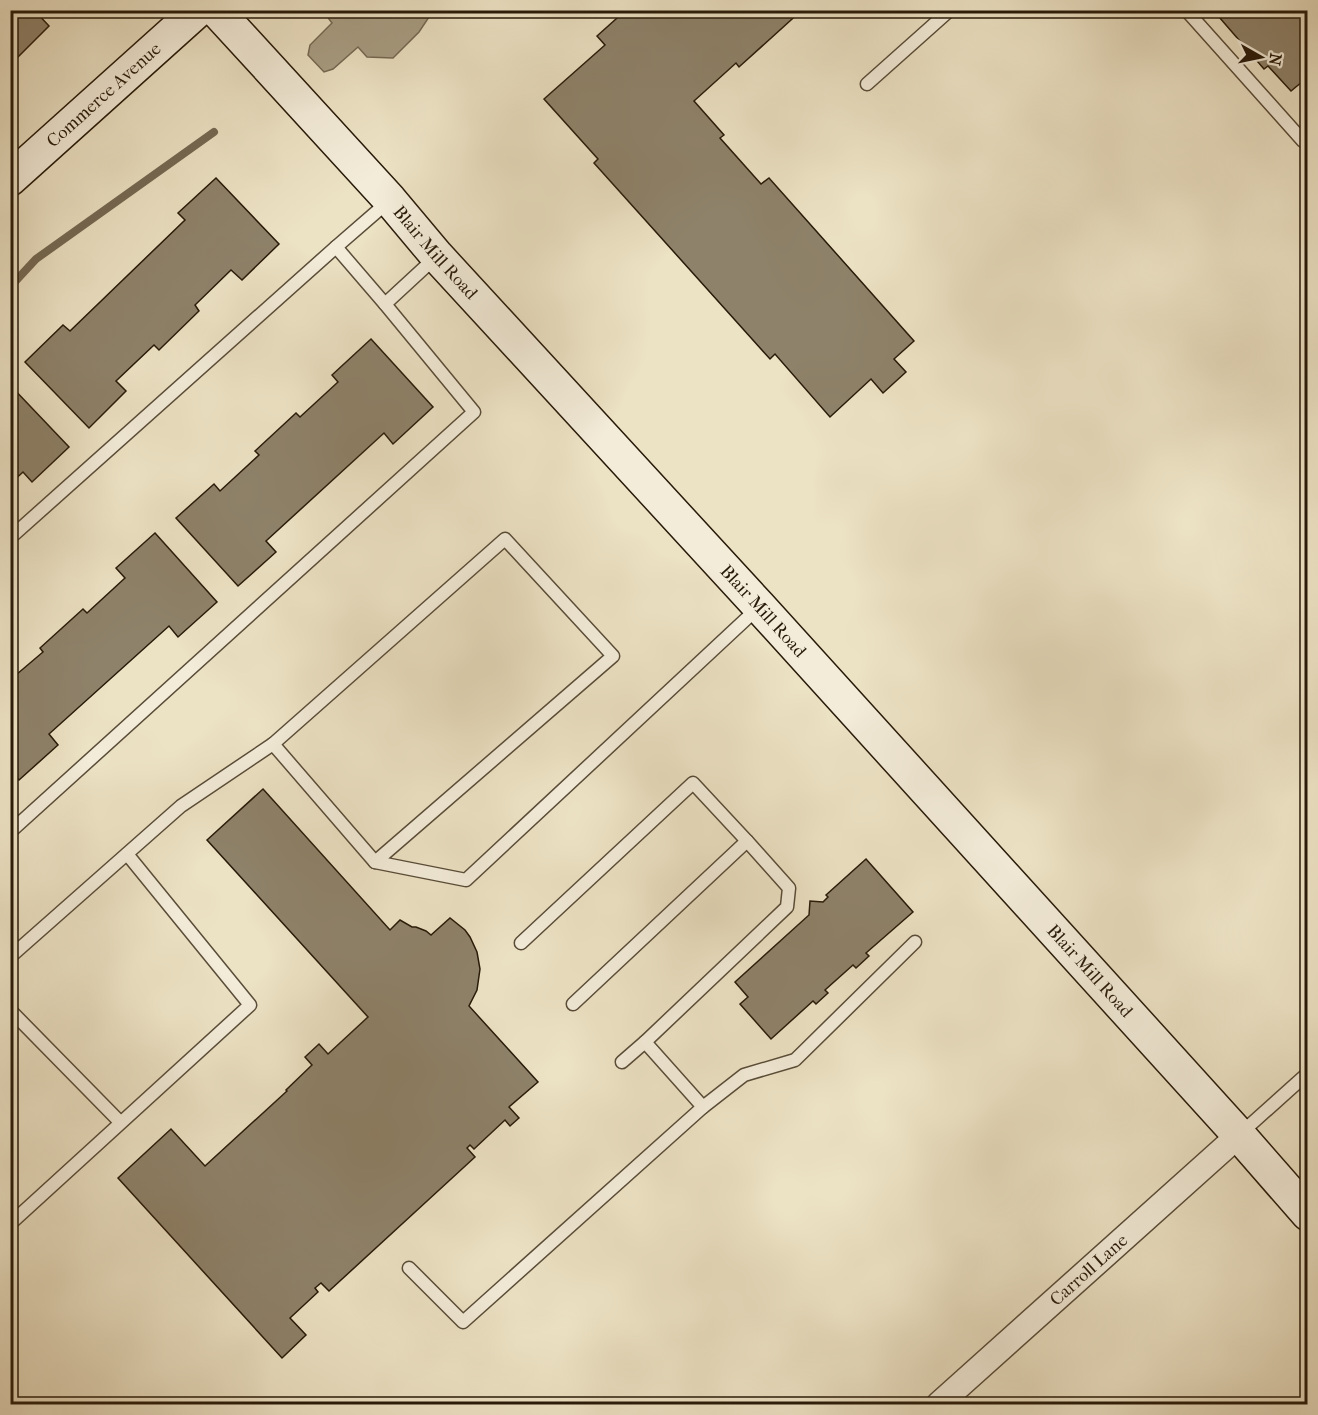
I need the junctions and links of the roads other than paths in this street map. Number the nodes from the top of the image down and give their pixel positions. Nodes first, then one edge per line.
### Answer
1 (198, 10) edge
2 (216, 10) edge
3 (950, 10) edge
4 (1186, 10) edge
5 (867, 84) dead end
6 (1308, 138) edge
7 (10, 179) edge
8 (390, 200) junction
9 (336, 247) junction
10 (437, 256) junction
11 (385, 304) junction
12 (10, 538) edge
13 (759, 606) junction
14 (273, 744) junction
15 (10, 832) edge
16 (747, 841) junction
17 (127, 854) junction
18 (375, 862) junction
19 (915, 942) dead end
20 (521, 944) dead end
21 (10, 957) edge
22 (573, 1004) dead end
23 (10, 1010) edge
24 (645, 1042) junction
25 (622, 1062) dead end
26 (1308, 1072) edge
27 (703, 1107) junction
28 (120, 1122) junction
29 (1239, 1135) junction
30 (1308, 1214) edge
31 (10, 1224) edge
32 (409, 1268) dead end
33 (939, 1404) edge

1 - 7 main road, Commerce Avenue
2 - 8 main road, Blair Mill Road
3 - 5 lane
4 - 6 lane
8 - 9 lane
8 - 10 main road, Blair Mill Road
9 - 11 lane
9 - 12 lane
10 - 11 lane
10 - 13 main road, Blair Mill Road
11 - 15 lane
13 - 18 lane
13 - 29 main road, Blair Mill Road
14 - 17 lane
14 - 18 lane
14 - 18 lane
16 - 20 lane
16 - 22 lane
16 - 24 lane
17 - 21 lane
17 - 28 lane
19 - 27 lane
23 - 28 lane
24 - 25 lane
24 - 27 lane
26 - 29 lane
27 - 32 lane
28 - 31 lane
29 - 30 main road, Blair Mill Road
29 - 33 street, Carroll Lane

